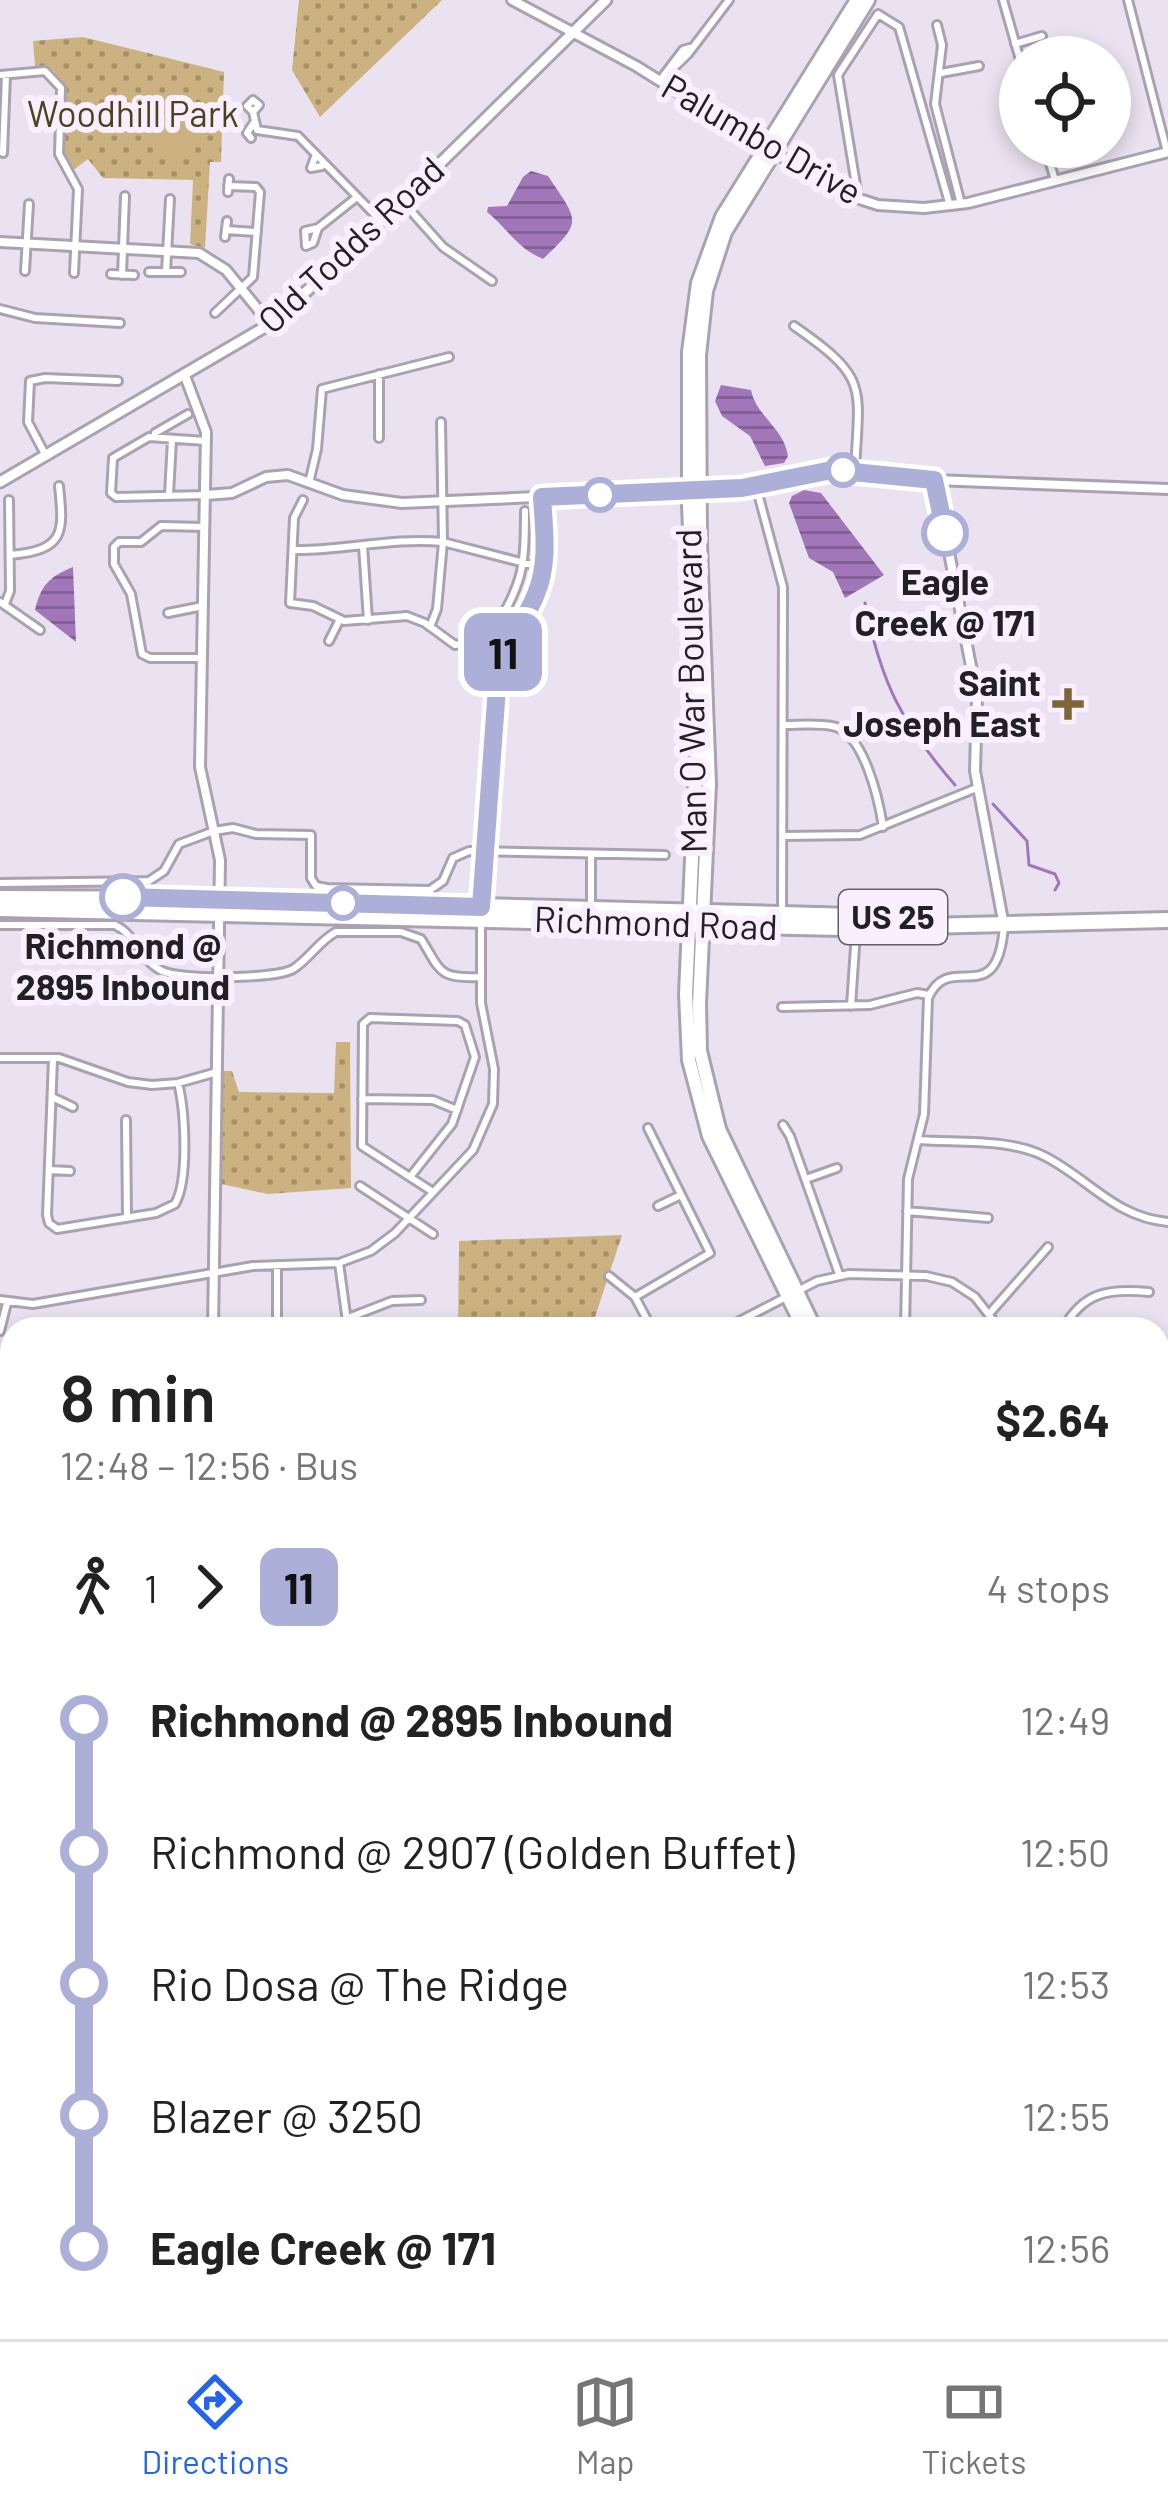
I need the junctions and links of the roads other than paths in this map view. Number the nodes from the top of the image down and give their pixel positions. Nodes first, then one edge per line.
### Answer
1 (512, 0) edge
2 (606, 0) edge
3 (729, 0) edge
4 (857, 0) edge
5 (868, 0) edge
6 (1003, 0) edge
7 (1128, 0) edge
8 (937, 25) dead end
9 (574, 31) junction
10 (1013, 36) edge
11 (979, 66) dead end
12 (940, 73) junction
13 (3, 75) edge
14 (660, 81) junction
15 (253, 112) dead end
16 (767, 150) junction
17 (1168, 152) edge
18 (3, 153) edge
19 (1051, 168) edge
20 (1055, 180) junction
21 (228, 186) dead end
22 (125, 196) dead end
23 (357, 197) junction
24 (854, 198) junction
25 (170, 199) dead end
26 (402, 201) junction
27 (28, 204) dead end
28 (961, 204) junction
29 (950, 206) junction
30 (382, 221) junction
31 (318, 228) dead end
32 (226, 229) dead end
33 (256, 232) junction
34 (0, 242) edge
35 (27, 243) junction
36 (75, 246) junction
37 (124, 247) junction
38 (168, 250) junction
39 (25, 271) dead end
40 (149, 272) dead end
41 (166, 272) junction
42 (181, 272) dead end
43 (74, 273) dead end
44 (111, 274) dead end
45 (122, 274) junction
46 (134, 275) dead end
47 (492, 281) dead end
48 (243, 290) junction
49 (0, 310) edge
50 (215, 313) dead end
51 (120, 323) dead end
52 (270, 324) junction
53 (794, 326) dead end
54 (448, 357) dead end
55 (379, 374) junction
56 (185, 376) junction
57 (118, 381) dead end
58 (188, 414) dead end
59 (441, 422) dead end
60 (149, 437) junction
61 (379, 438) dead end
62 (172, 439) junction
63 (207, 441) junction
64 (46, 456) junction
65 (855, 471) junction
66 (934, 480) junction
67 (0, 482) edge
68 (309, 483) junction
69 (59, 485) dead end
70 (756, 486) junction
71 (1168, 489) edge
72 (694, 490) junction
73 (169, 495) junction
74 (206, 495) junction
75 (542, 497) junction
76 (8, 500) dead end
77 (303, 500) dead end
78 (444, 502) junction
79 (526, 511) dead end
80 (205, 527) junction
81 (443, 542) junction
82 (363, 546) junction
83 (292, 550) junction
84 (10, 555) junction
85 (526, 564) junction
86 (544, 568) junction
87 (3, 603) edge
88 (203, 605) junction
89 (168, 613) dead end
90 (340, 619) junction
91 (368, 620) junction
92 (430, 627) junction
93 (40, 630) dead end
94 (490, 639) junction
95 (329, 641) dead end
96 (506, 645) junction
97 (202, 658) junction
98 (783, 725) junction
99 (979, 787) junction
100 (883, 827) junction
101 (214, 831) junction
102 (784, 836) junction
103 (484, 851) junction
104 (591, 854) junction
105 (665, 855) dead end
106 (0, 883) edge
107 (54, 889) junction
108 (0, 898) edge
109 (218, 905) junction
110 (0, 909) edge
111 (592, 910) junction
112 (482, 913) junction
113 (782, 914) junction
114 (1168, 916) edge
115 (697, 918) junction
116 (1004, 922) junction
117 (0, 925) edge
118 (858, 933) junction
119 (218, 975) junction
120 (481, 977) junction
121 (931, 991) junction
122 (851, 1006) junction
123 (782, 1007) dead end
124 (492, 1055) junction
125 (475, 1057) junction
126 (0, 1058) edge
127 (53, 1058) junction
128 (217, 1072) junction
129 (178, 1083) junction
130 (52, 1097) junction
131 (362, 1099) junction
132 (73, 1107) dead end
133 (458, 1109) junction
134 (126, 1120) dead end
135 (783, 1125) dead end
136 (648, 1128) dead end
137 (918, 1140) junction
138 (837, 1168) dead end
139 (49, 1170) junction
140 (70, 1171) dead end
141 (410, 1177) junction
142 (806, 1179) junction
143 (360, 1186) dead end
144 (433, 1192) junction
145 (681, 1195) junction
146 (658, 1206) dead end
147 (907, 1211) junction
148 (127, 1218) junction
149 (410, 1218) junction
150 (988, 1218) dead end
151 (1168, 1222) edge
152 (433, 1234) dead end
153 (1048, 1247) dead end
154 (339, 1263) junction
155 (277, 1265) junction
156 (214, 1273) junction
157 (838, 1274) junction
158 (906, 1275) junction
159 (609, 1276) dead end
160 (792, 1292) junction
161 (1149, 1292) dead end
162 (635, 1297) junction
163 (424, 1300) dead end
164 (3, 1302) edge
165 (989, 1314) junction
166 (213, 1317) edge
167 (277, 1317) edge
168 (348, 1317) edge
169 (351, 1317) edge
170 (646, 1317) edge
171 (746, 1317) edge
172 (800, 1317) edge
173 (808, 1317) edge
174 (905, 1317) edge
175 (991, 1317) edge
176 (1072, 1317) edge

1 - 9 street, Palumbo Drive
2 - 9 main road, Old Todds Road
3 - 14 street
4 - 16 main road, Man O War Boulevard
5 - 16 main road, Man O War Boulevard
6 - 10 street
7 - 17 street
8 - 12 street
9 - 14 street, Palumbo Drive
9 - 26 main road, Old Todds Road
11 - 12 street
12 - 28 street
13 - 18 street
13 - 36 street
14 - 16 street, Palumbo Drive
15 - 23 street
16 - 24 street, Palumbo Drive
16 - 72 main road, Man O War Boulevard
17 - 20 street, Palumbo Drive
19 - 20 street
20 - 28 street, Palumbo Drive
21 - 33 street
22 - 37 street
23 - 30 street
23 - 31 street
24 - 29 street, Palumbo Drive
24 - 29 street
25 - 38 street
26 - 30 main road, Old Todds Road
26 - 47 street
27 - 35 street
28 - 29 street, Palumbo Drive
30 - 52 main road, Old Todds Road
32 - 33 street
33 - 48 street
34 - 35 street
35 - 36 street
35 - 39 street
36 - 37 street
36 - 43 street
37 - 38 street
37 - 45 street
38 - 41 street
38 - 48 street
40 - 41 street
41 - 42 street
44 - 45 street
45 - 46 street
48 - 50 street
48 - 52 street
49 - 51 street
52 - 56 main road, Old Todds Road
53 - 65 street
54 - 55 street
55 - 61 street
55 - 68 street
56 - 63 street
56 - 64 main road, Old Todds Road
57 - 64 street
58 - 60 street
59 - 78 street
60 - 62 street
60 - 73 street
62 - 63 street
62 - 73 street
63 - 74 street
64 - 67 main road, Old Todds Road
65 - 66 street
65 - 70 street
66 - 71 street
66 - 99 street
68 - 74 street
68 - 78 street
69 - 84 street
70 - 72 street
70 - 98 street
72 - 75 street
72 - 115 main road, Man O War Boulevard
73 - 74 street
74 - 80 street
75 - 78 street
75 - 86 street
76 - 84 street
77 - 83 street
78 - 81 street
79 - 85 street
80 - 88 street
80 - 97 street
81 - 82 street
81 - 85 street
81 - 92 street
82 - 83 street
82 - 91 street
83 - 90 street
84 - 87 street
85 - 86 street
85 - 94 street
86 - 96 street
87 - 93 street
88 - 89 street
88 - 97 street
90 - 91 street
90 - 95 street
91 - 92 street
92 - 94 street
94 - 96 street
96 - 103 street
97 - 101 street
98 - 100 street
98 - 102 street
99 - 100 street
99 - 116 street
100 - 102 street
101 - 103 street
101 - 107 street
101 - 109 street
102 - 113 street
103 - 104 street
103 - 112 street
104 - 105 street
104 - 111 street
106 - 107 street
107 - 108 highway, Richmond Road / US 25
107 - 109 highway, Richmond Road / US 25
109 - 110 highway, Richmond Road / US 25
109 - 112 highway, Richmond Road / US 25
109 - 119 street
111 - 112 highway, Richmond Road / US 25
111 - 115 highway, Richmond Road / US 25
112 - 115 highway, Richmond Road / US 25
112 - 120 street
113 - 115 highway, Richmond Road / US 25
113 - 116 highway, Richmond Road / US 25
114 - 116 highway, Richmond Road / US 25
115 - 118 highway, Richmond Road / US 25
115 - 160 main road, Man O War Boulevard
116 - 118 highway, Richmond Road / US 25
116 - 121 street
117 - 119 street
118 - 122 street
119 - 120 street
119 - 128 street
120 - 124 street
121 - 122 street
121 - 137 street
122 - 123 street
124 - 125 street
124 - 144 street
125 - 131 street
125 - 133 street
126 - 127 street
127 - 129 street
127 - 130 street
128 - 129 street
128 - 156 street
129 - 148 street
130 - 132 street
130 - 139 street
131 - 133 street
131 - 141 street
133 - 141 street
134 - 148 street
135 - 142 street
136 - 145 street
137 - 147 street
137 - 151 street
138 - 142 street
139 - 140 street
139 - 148 street
141 - 144 street
142 - 157 street
143 - 149 street
144 - 149 street
145 - 146 street
145 - 162 street
147 - 150 street
147 - 158 street
149 - 152 street
149 - 154 street
153 - 165 street
154 - 155 street
154 - 168 street
155 - 156 street
155 - 167 street
156 - 164 street
156 - 166 street
157 - 158 street
157 - 160 street
158 - 165 street
158 - 174 street
159 - 162 street
160 - 171 street
160 - 172 main road, Man O War Boulevard
160 - 173 main road, Man O War Boulevard
161 - 176 street
162 - 170 street
163 - 169 street
165 - 175 street

